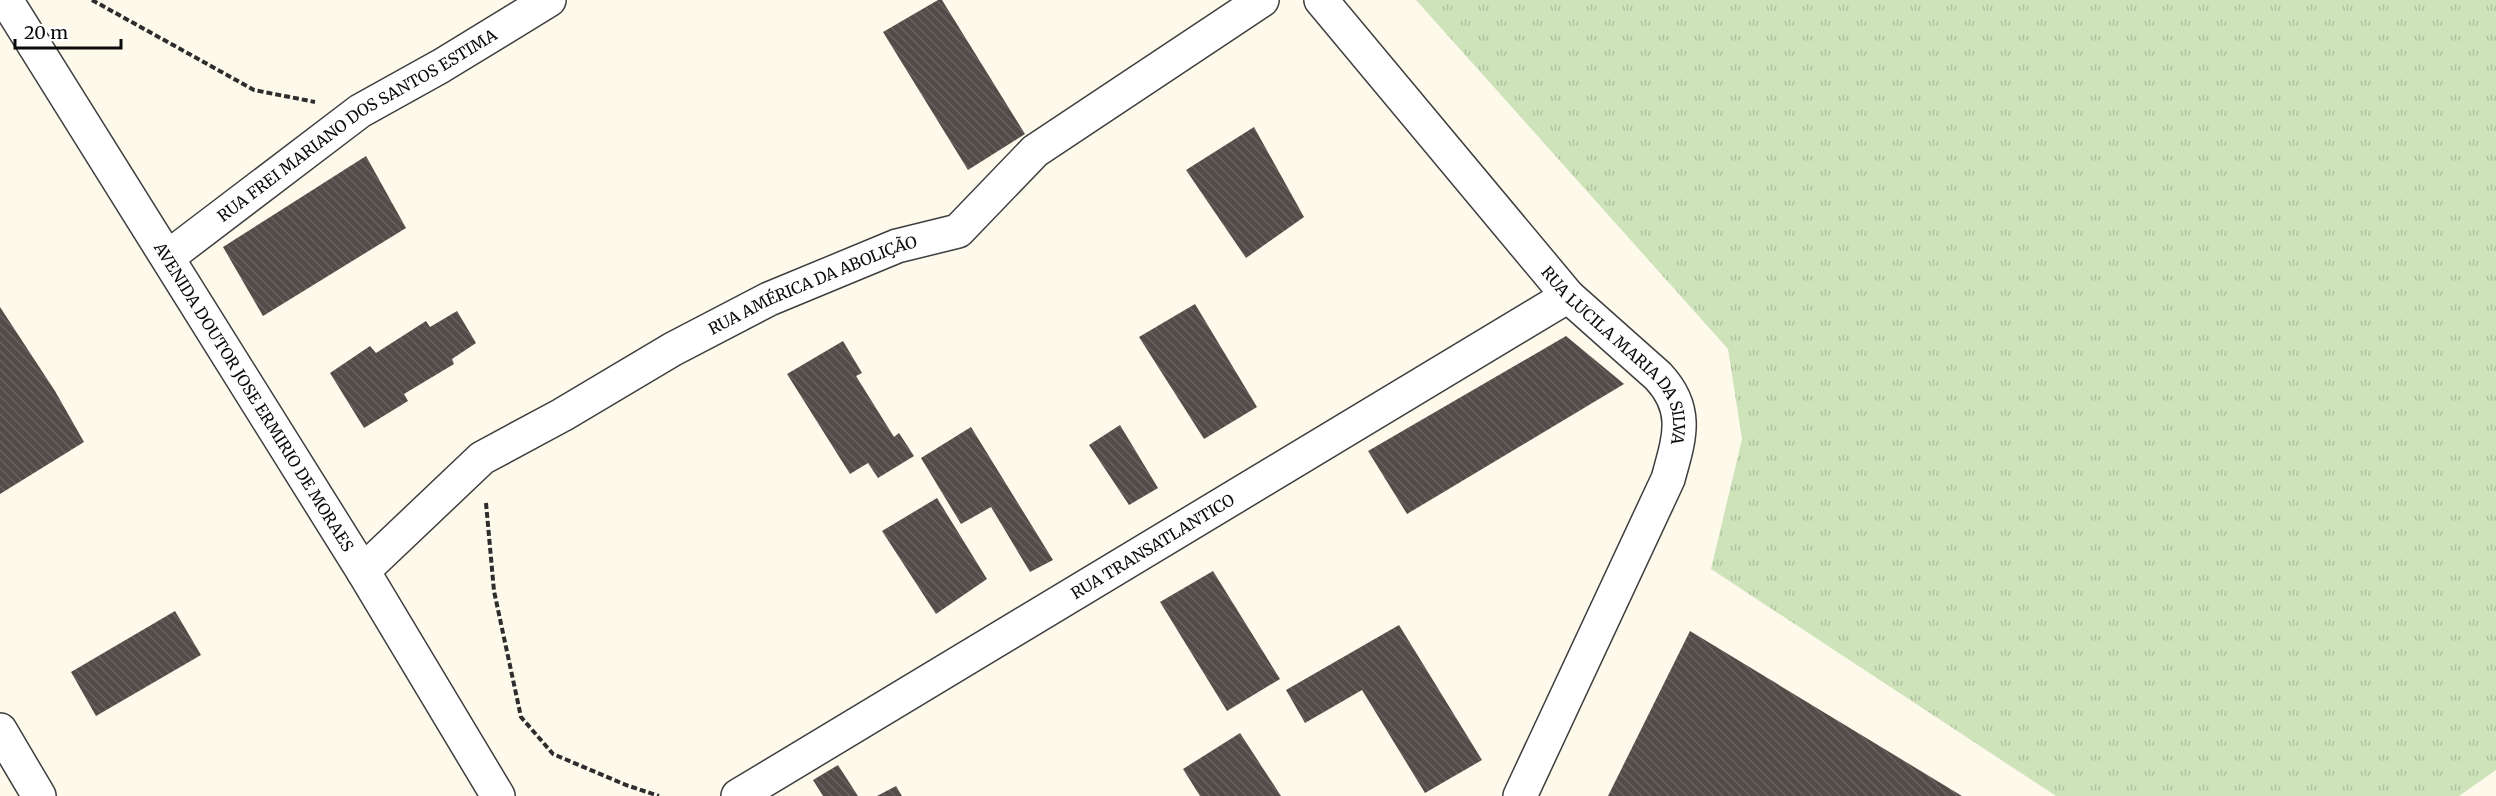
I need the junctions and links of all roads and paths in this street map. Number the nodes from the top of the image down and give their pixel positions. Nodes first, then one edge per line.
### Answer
1 (6, 0) edge
2 (92, 0) edge
3 (549, 0) edge
4 (1262, 0) edge
5 (1321, 0) edge
6 (360, 111) junction
7 (168, 257) junction
8 (1568, 296) junction
9 (482, 458) junction
10 (363, 571) junction
11 (0, 730) edge
12 (1525, 786) edge
13 (39, 796) edge
14 (498, 796) edge
15 (658, 796) edge
16 (738, 796) edge
17 (1495, 796) edge

1 - 7 street, AVENIDA DOUTOR JOSE ERMIRIO DE MORAES
2 - 6 path
3 - 6 street, RUA FREI MARIANO DOS SANTOS ESTIMA
4 - 9 street, RUA AMÉRICA DA ABOLIÇÃO
5 - 8 street, RUA LUCILA MARIA DA SILVA
6 - 7 street, RUA FREI MARIANO DOS SANTOS ESTIMA
7 - 10 street, AVENIDA DOUTOR JOSE ERMIRIO DE MORAES
8 - 12 street, RUA LUCILA MARIA DA SILVA
8 - 16 street, RUA TRANSATLANTICO
9 - 10 street, RUA AMÉRICA DA ABOLIÇÃO
9 - 15 path
10 - 14 street, AVENIDA DOUTOR JOSE ERMIRIO DE MORAES
11 - 13 street
12 - 17 street

